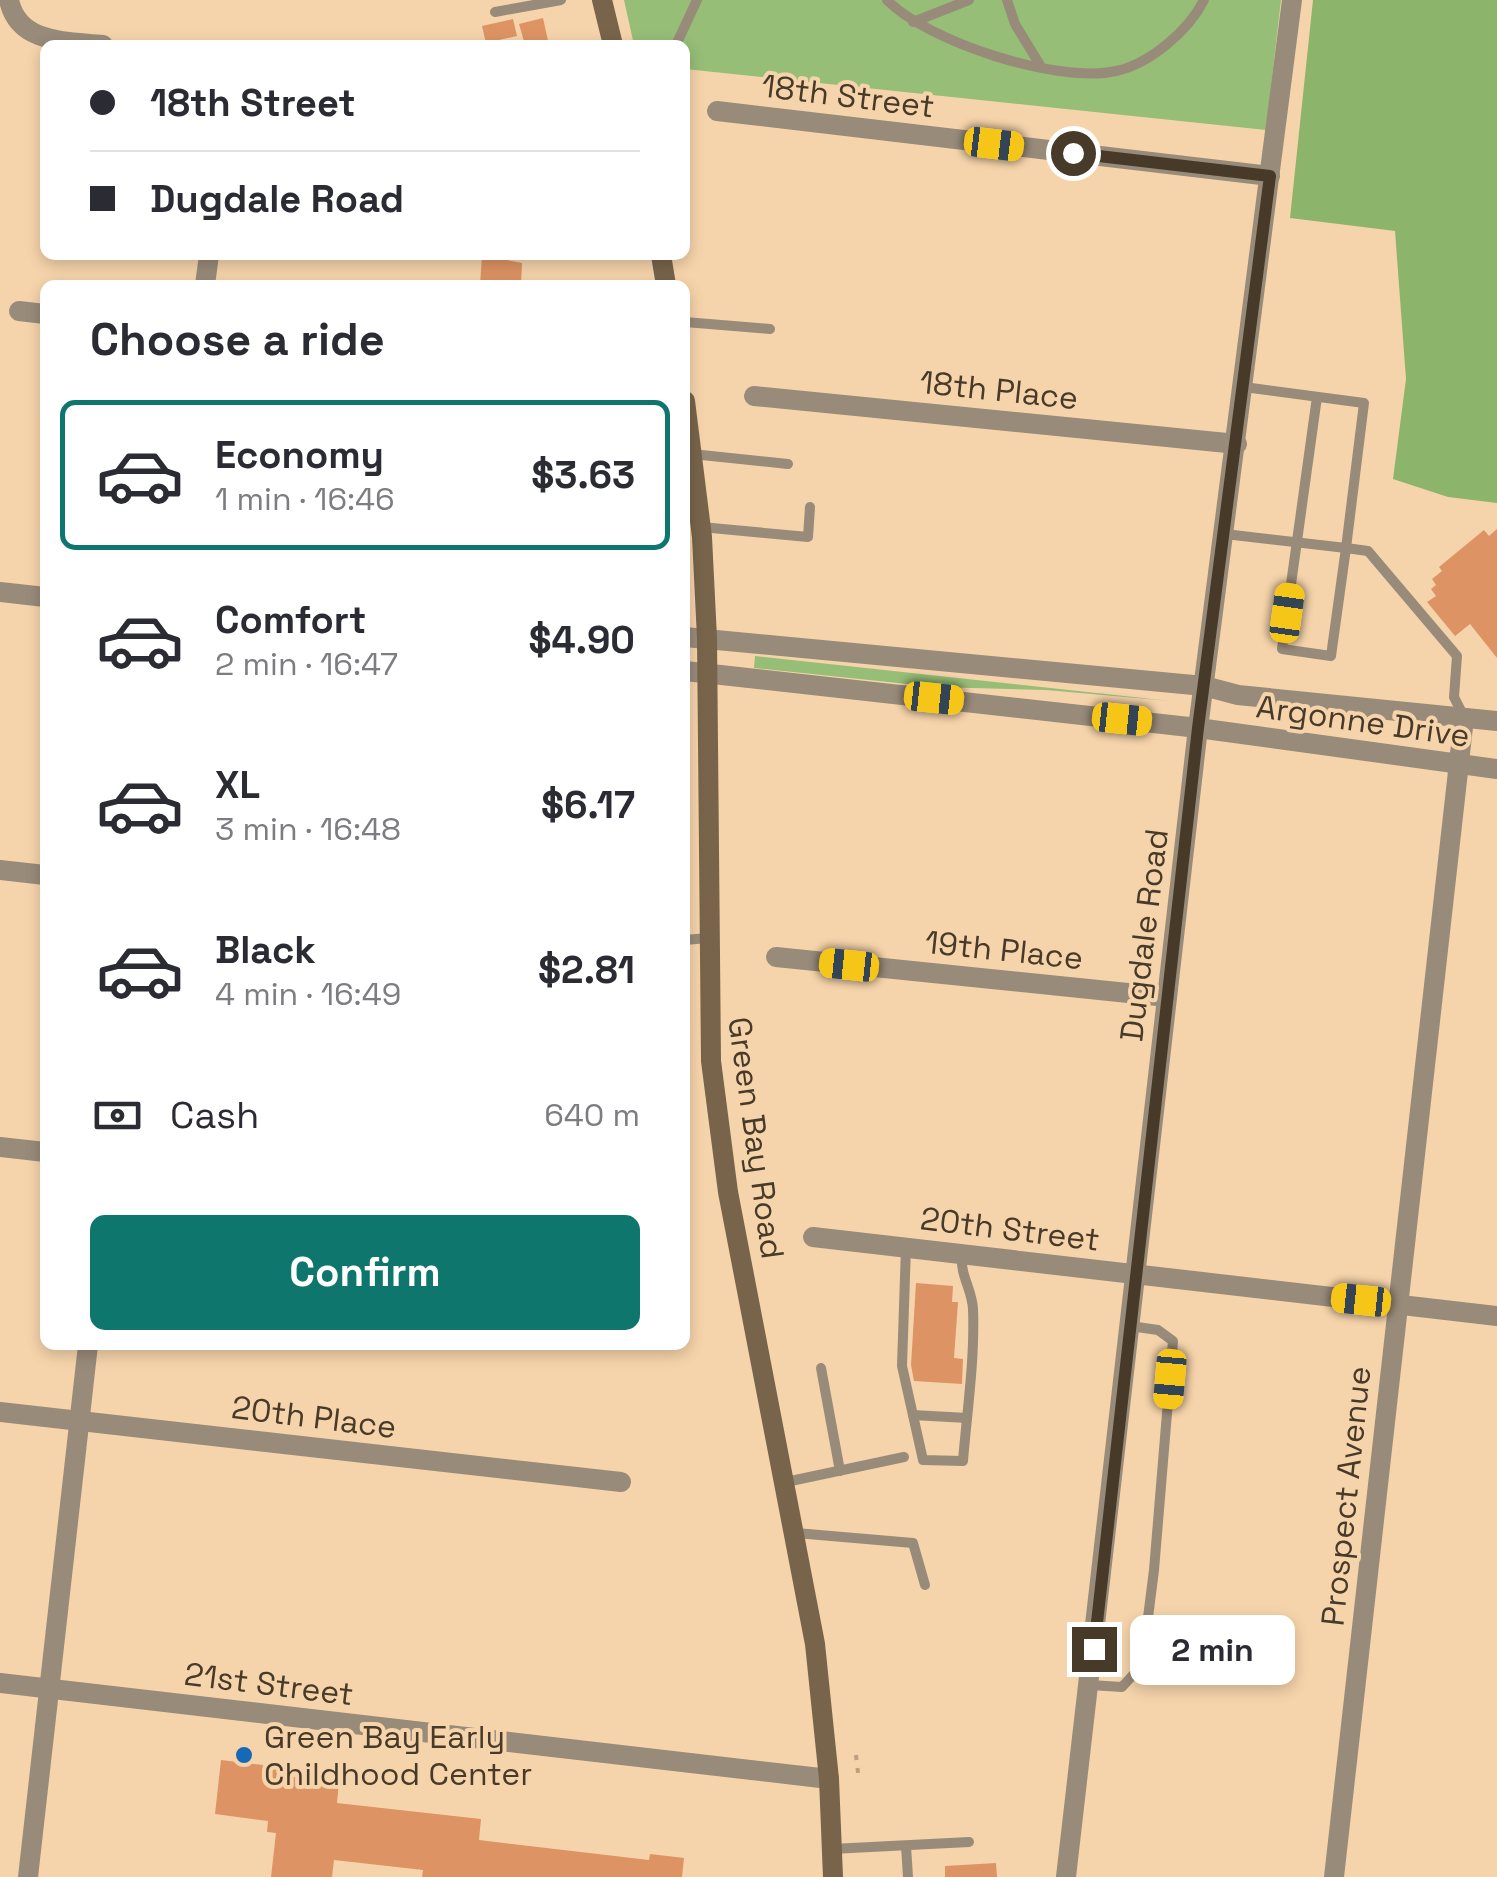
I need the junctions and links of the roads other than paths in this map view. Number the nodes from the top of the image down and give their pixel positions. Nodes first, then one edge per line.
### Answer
1 (9, 0) edge
2 (561, 0) edge
3 (602, 0) edge
4 (697, 0) edge
5 (887, 0) edge
6 (969, 0) edge
7 (1008, 0) edge
8 (1204, 0) edge
9 (1292, 0) edge
10 (495, 12) dead end
11 (913, 22) junction
12 (64, 40) edge
13 (612, 40) edge
14 (678, 40) edge
15 (1040, 65) junction
16 (718, 111) dead end
17 (1270, 176) junction
18 (19, 311) dead end
19 (40, 313) edge
20 (690, 322) edge
21 (770, 329) dead end
22 (1244, 388) junction
23 (754, 396) dead end
24 (1317, 397) junction
25 (690, 439) edge
26 (1237, 444) junction
27 (692, 454) junction
28 (788, 464) dead end
29 (810, 507) dead end
30 (700, 527) junction
31 (1224, 534) junction
32 (1296, 542) junction
33 (1346, 548) junction
34 (0, 592) edge
35 (40, 596) edge
36 (690, 636) edge
37 (707, 638) junction
38 (690, 672) edge
39 (708, 674) junction
40 (1204, 686) junction
41 (1464, 718) junction
42 (1497, 721) edge
43 (1198, 728) junction
44 (1459, 765) junction
45 (1497, 769) edge
46 (0, 870) edge
47 (40, 875) edge
48 (708, 938) junction
49 (690, 940) edge
50 (776, 958) dead end
51 (1167, 997) junction
52 (0, 1147) edge
53 (40, 1151) edge
54 (813, 1236) dead end
55 (906, 1247) junction
56 (962, 1254) junction
57 (1136, 1274) junction
58 (1398, 1304) junction
59 (1497, 1316) edge
60 (1130, 1326) junction
61 (87, 1350) edge
62 (820, 1368) dead end
63 (0, 1412) edge
64 (913, 1415) junction
65 (967, 1418) junction
66 (79, 1420) junction
67 (904, 1457) dead end
68 (840, 1470) junction
69 (621, 1482) dead end
70 (786, 1482) junction
71 (796, 1533) junction
72 (925, 1585) dead end
73 (0, 1683) edge
74 (1090, 1684) junction
75 (49, 1688) junction
76 (829, 1780) junction
77 (969, 1842) dead end
78 (906, 1846) junction
79 (832, 1849) junction
80 (28, 1877) edge
81 (833, 1877) edge
82 (908, 1877) edge
83 (1066, 1877) edge
84 (1334, 1877) edge

1 - 12 street
2 - 10 lane
3 - 13 main road
4 - 14 lane
5 - 11 lane
6 - 11 lane
7 - 15 lane
8 - 15 lane
9 - 17 street, Dugdale Road
11 - 15 lane
16 - 17 street, 18th Street
17 - 22 street, Dugdale Road
18 - 19 street
20 - 21 lane
22 - 24 lane
22 - 26 street, Dugdale Road
23 - 26 street, 18th Place
24 - 32 lane
24 - 33 lane
25 - 27 main road, Green Bay Road
26 - 31 street, Dugdale Road
27 - 28 lane
27 - 30 main road, Green Bay Road
29 - 30 lane
30 - 37 main road, Green Bay Road
31 - 32 lane
31 - 40 street, Dugdale Road
32 - 33 lane
32 - 33 lane
33 - 41 lane
34 - 35 street
36 - 37 street, Argonne Drive
37 - 39 main road, Green Bay Road
37 - 40 street, Argonne Drive
38 - 39 street, Argonne Drive
39 - 43 street, Argonne Drive
39 - 48 main road, Green Bay Road
40 - 41 street, Argonne Drive
40 - 43 street, Dugdale Road
41 - 42 street, Argonne Drive
41 - 44 street, Prospect Avenue
43 - 44 street, Argonne Drive
43 - 51 street, Dugdale Road
44 - 45 street, Argonne Drive
44 - 58 street, Prospect Avenue
46 - 47 street
48 - 49 lane
48 - 70 main road, Green Bay Road
50 - 51 street, 19th Place
51 - 57 street, Dugdale Road
52 - 53 street
54 - 55 street, 20th Street
55 - 56 street, 20th Street
55 - 64 lane
56 - 57 street, 20th Street
56 - 65 lane
57 - 58 street, 20th Street
57 - 60 street, Dugdale Road
58 - 59 street, 20th Street
58 - 84 street, Prospect Avenue
60 - 74 street, Dugdale Road
60 - 74 lane
61 - 66 street
62 - 68 lane
63 - 66 street, 20th Place
64 - 65 lane
64 - 65 lane
66 - 69 street, 20th Place
66 - 75 street
67 - 68 lane
68 - 70 lane
70 - 71 main road, Green Bay Road
71 - 72 lane
71 - 76 main road, Green Bay Road
73 - 75 street, 21st Street
74 - 83 street, Dugdale Road
75 - 76 street, 21st Street
75 - 80 street
76 - 79 main road, Green Bay Road
77 - 78 lane
78 - 79 lane
78 - 82 lane
79 - 81 main road, Green Bay Road

